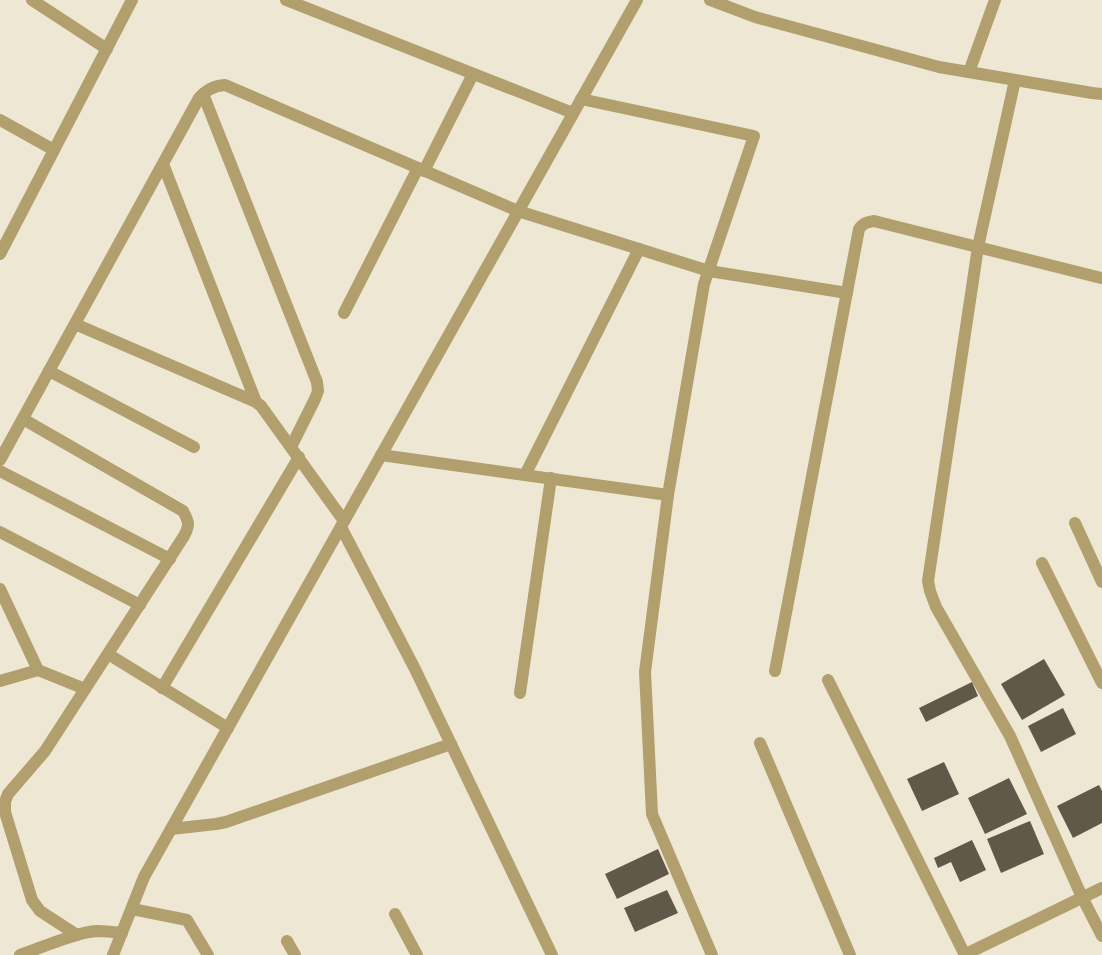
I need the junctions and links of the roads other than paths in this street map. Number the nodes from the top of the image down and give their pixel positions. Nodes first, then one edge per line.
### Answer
1 (32, 0) edge
2 (132, 0) edge
3 (286, 0) edge
4 (637, 0) edge
5 (710, 0) edge
6 (995, 0) edge
7 (107, 49) junction
8 (969, 72) junction
9 (473, 74) junction
10 (1015, 80) junction
11 (203, 94) junction
12 (1102, 94) edge
13 (581, 99) junction
14 (573, 113) junction
15 (0, 120) edge
16 (54, 150) junction
17 (163, 164) junction
18 (421, 170) junction
19 (518, 211) junction
20 (978, 247) junction
21 (640, 249) junction
22 (0, 254) edge
23 (709, 271) junction
24 (1101, 278) dead end
25 (847, 293) junction
26 (344, 313) dead end
27 (75, 324) junction
28 (49, 371) junction
29 (256, 402) junction
30 (23, 419) junction
31 (194, 447) dead end
32 (295, 452) junction
33 (381, 455) junction
34 (0, 460) edge
35 (0, 471) edge
36 (524, 475) junction
37 (551, 478) junction
38 (668, 495) junction
39 (1075, 523) dead end
40 (342, 524) junction
41 (0, 532) edge
42 (170, 559) junction
43 (1042, 562) dead end
44 (1102, 582) edge
45 (0, 589) edge
46 (140, 605) junction
47 (108, 654) junction
48 (38, 670) junction
49 (775, 671) dead end
50 (828, 680) dead end
51 (0, 681) edge
52 (1102, 683) edge
53 (162, 688) junction
54 (85, 689) junction
55 (520, 692) dead end
56 (228, 728) junction
57 (760, 743) dead end
58 (451, 744) junction
59 (171, 829) junction
60 (1102, 888) edge
61 (1082, 897) junction
62 (132, 908) junction
63 (395, 914) dead end
64 (122, 933) junction
65 (76, 935) junction
66 (1102, 936) edge
67 (287, 941) dead end
68 (20, 955) edge
69 (113, 955) edge
70 (208, 955) edge
71 (296, 955) edge
72 (417, 955) edge
73 (552, 955) edge
74 (712, 955) edge
75 (850, 955) edge
76 (965, 955) edge

1 - 7 street
2 - 7 street
3 - 9 street
4 - 13 street
5 - 8 street
6 - 8 street
7 - 16 street
8 - 10 street
9 - 14 street
9 - 18 street
10 - 12 street
10 - 20 street
11 - 17 street
11 - 18 street
11 - 32 street
13 - 14 street
13 - 23 street
14 - 19 street
15 - 16 street
16 - 22 street
17 - 27 street
17 - 29 street
18 - 19 street
18 - 26 street
19 - 21 street
19 - 33 street
20 - 24 street
20 - 25 street
20 - 61 street
21 - 23 street
21 - 36 street
23 - 25 street
23 - 38 street
25 - 49 street
27 - 28 street
27 - 29 street
28 - 30 street
28 - 31 street
29 - 32 street
30 - 34 street
30 - 42 street
32 - 40 street
32 - 53 street
33 - 36 street
33 - 40 street
35 - 42 street
36 - 37 street
37 - 38 street
37 - 55 street
38 - 74 street
39 - 44 street
40 - 56 street
40 - 58 street
41 - 46 street
42 - 46 street
43 - 52 street
45 - 48 street
46 - 47 street
47 - 53 street
47 - 54 street
48 - 51 street
48 - 54 street
50 - 76 street
53 - 56 street
54 - 65 street
56 - 59 street
57 - 75 street
58 - 59 street
58 - 73 street
59 - 62 street
60 - 61 street
61 - 66 street
61 - 76 street
62 - 64 street
62 - 70 street
63 - 72 street
64 - 65 street
64 - 69 street
65 - 68 street
67 - 71 street

